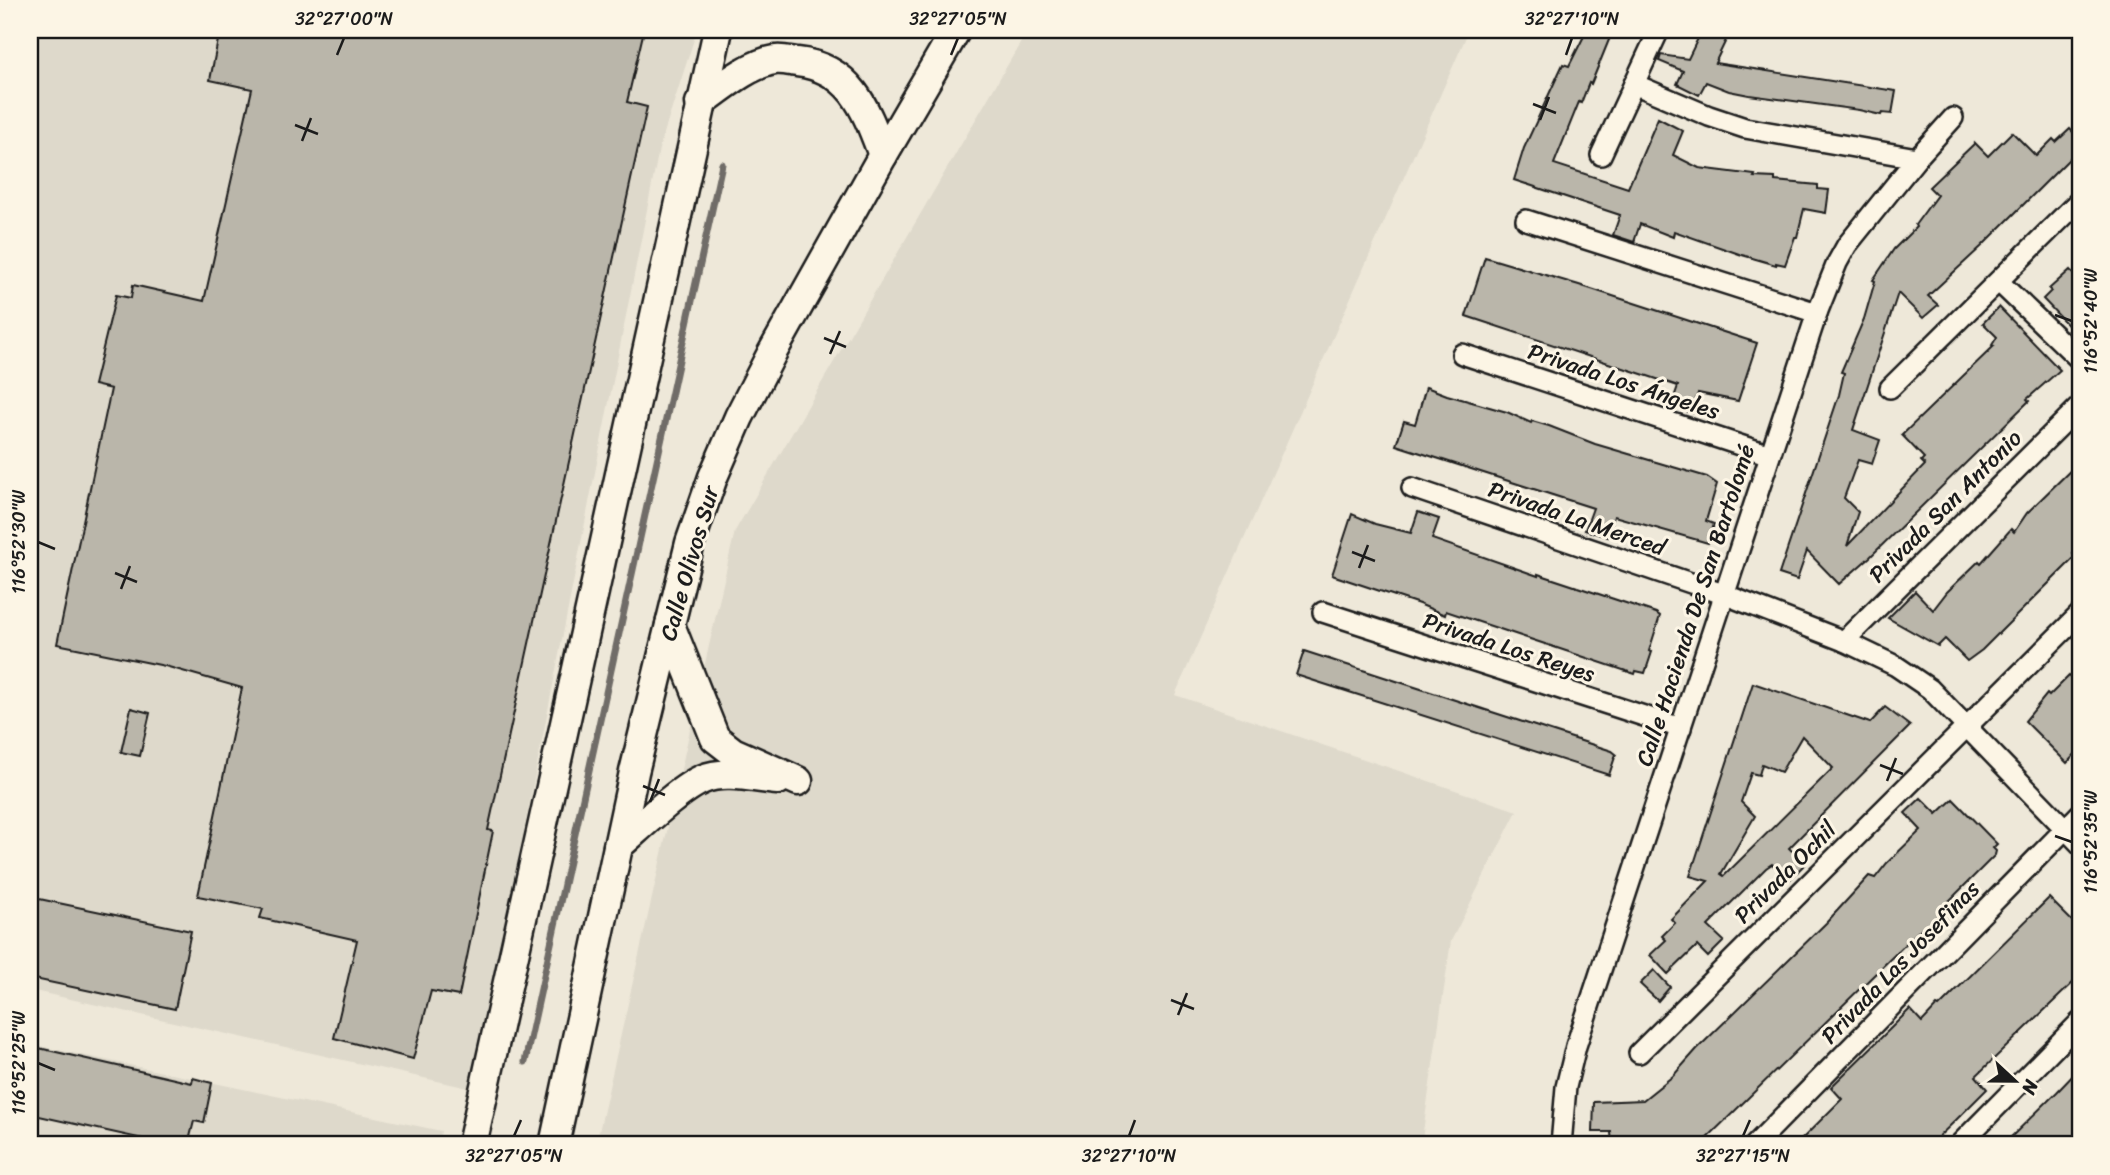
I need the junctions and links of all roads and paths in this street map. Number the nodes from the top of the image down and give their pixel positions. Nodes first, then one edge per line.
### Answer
1 (718, 30) edge
2 (956, 30) edge
3 (1659, 30) edge
4 (1634, 84) junction
5 (700, 103) junction
6 (1953, 118) dead end
7 (883, 155) junction
8 (1601, 155) dead end
9 (1917, 158) junction
10 (2080, 200) edge
11 (1527, 220) dead end
12 (1999, 282) junction
13 (1817, 313) junction
14 (1462, 354) dead end
15 (2080, 360) edge
16 (1891, 388) dead end
17 (2080, 406) edge
18 (1770, 456) junction
19 (1412, 488) dead end
20 (1726, 595) junction
21 (1323, 611) dead end
22 (2080, 614) edge
23 (670, 625) junction
24 (1844, 641) junction
25 (1966, 726) junction
26 (1681, 728) junction
27 (715, 738) junction
28 (704, 779) junction
29 (2080, 814) edge
30 (2065, 829) junction
31 (2080, 844) edge
32 (618, 846) junction
33 (2080, 1021) edge
34 (1639, 1053) dead end
35 (472, 1145) edge
36 (554, 1145) edge
37 (1561, 1145) edge
38 (1755, 1145) edge
39 (1959, 1145) edge

1 - 5 main road
2 - 7 main road, Calle Olivos Sur
3 - 4 street
4 - 8 street
4 - 9 street
5 - 7 main road
5 - 35 main road
6 - 9 street, Calle Hacienda De San Bartolomé
7 - 23 main road, Calle Olivos Sur
9 - 13 street, Calle Hacienda De San Bartolomé
10 - 12 street
11 - 13 street
12 - 15 street
12 - 16 street
13 - 18 street, Calle Hacienda De San Bartolomé
14 - 18 street, Privada Los Ángeles
17 - 24 street, Privada San Antonio
18 - 20 street, Calle Hacienda De San Bartolomé
19 - 20 street, Privada La Merced
20 - 24 street, Privada La Merced
20 - 26 street, Calle Hacienda De San Bartolomé
21 - 26 street, Privada Los Reyes
22 - 25 street, Privada Ochil
23 - 27 main road
23 - 32 main road, Calle Olivos Sur
24 - 25 street, Privada La Merced
25 - 30 street, Privada La Merced
25 - 34 street, Privada Ochil
26 - 37 street, Calle Hacienda De San Bartolomé
27 - 28 main road
27 - 28 main road
28 - 32 main road
29 - 30 street, Privada Las Josefinas
30 - 31 street, Privada La Merced
30 - 38 street, Privada Las Josefinas
32 - 36 main road, Calle Olivos Sur
33 - 39 street

